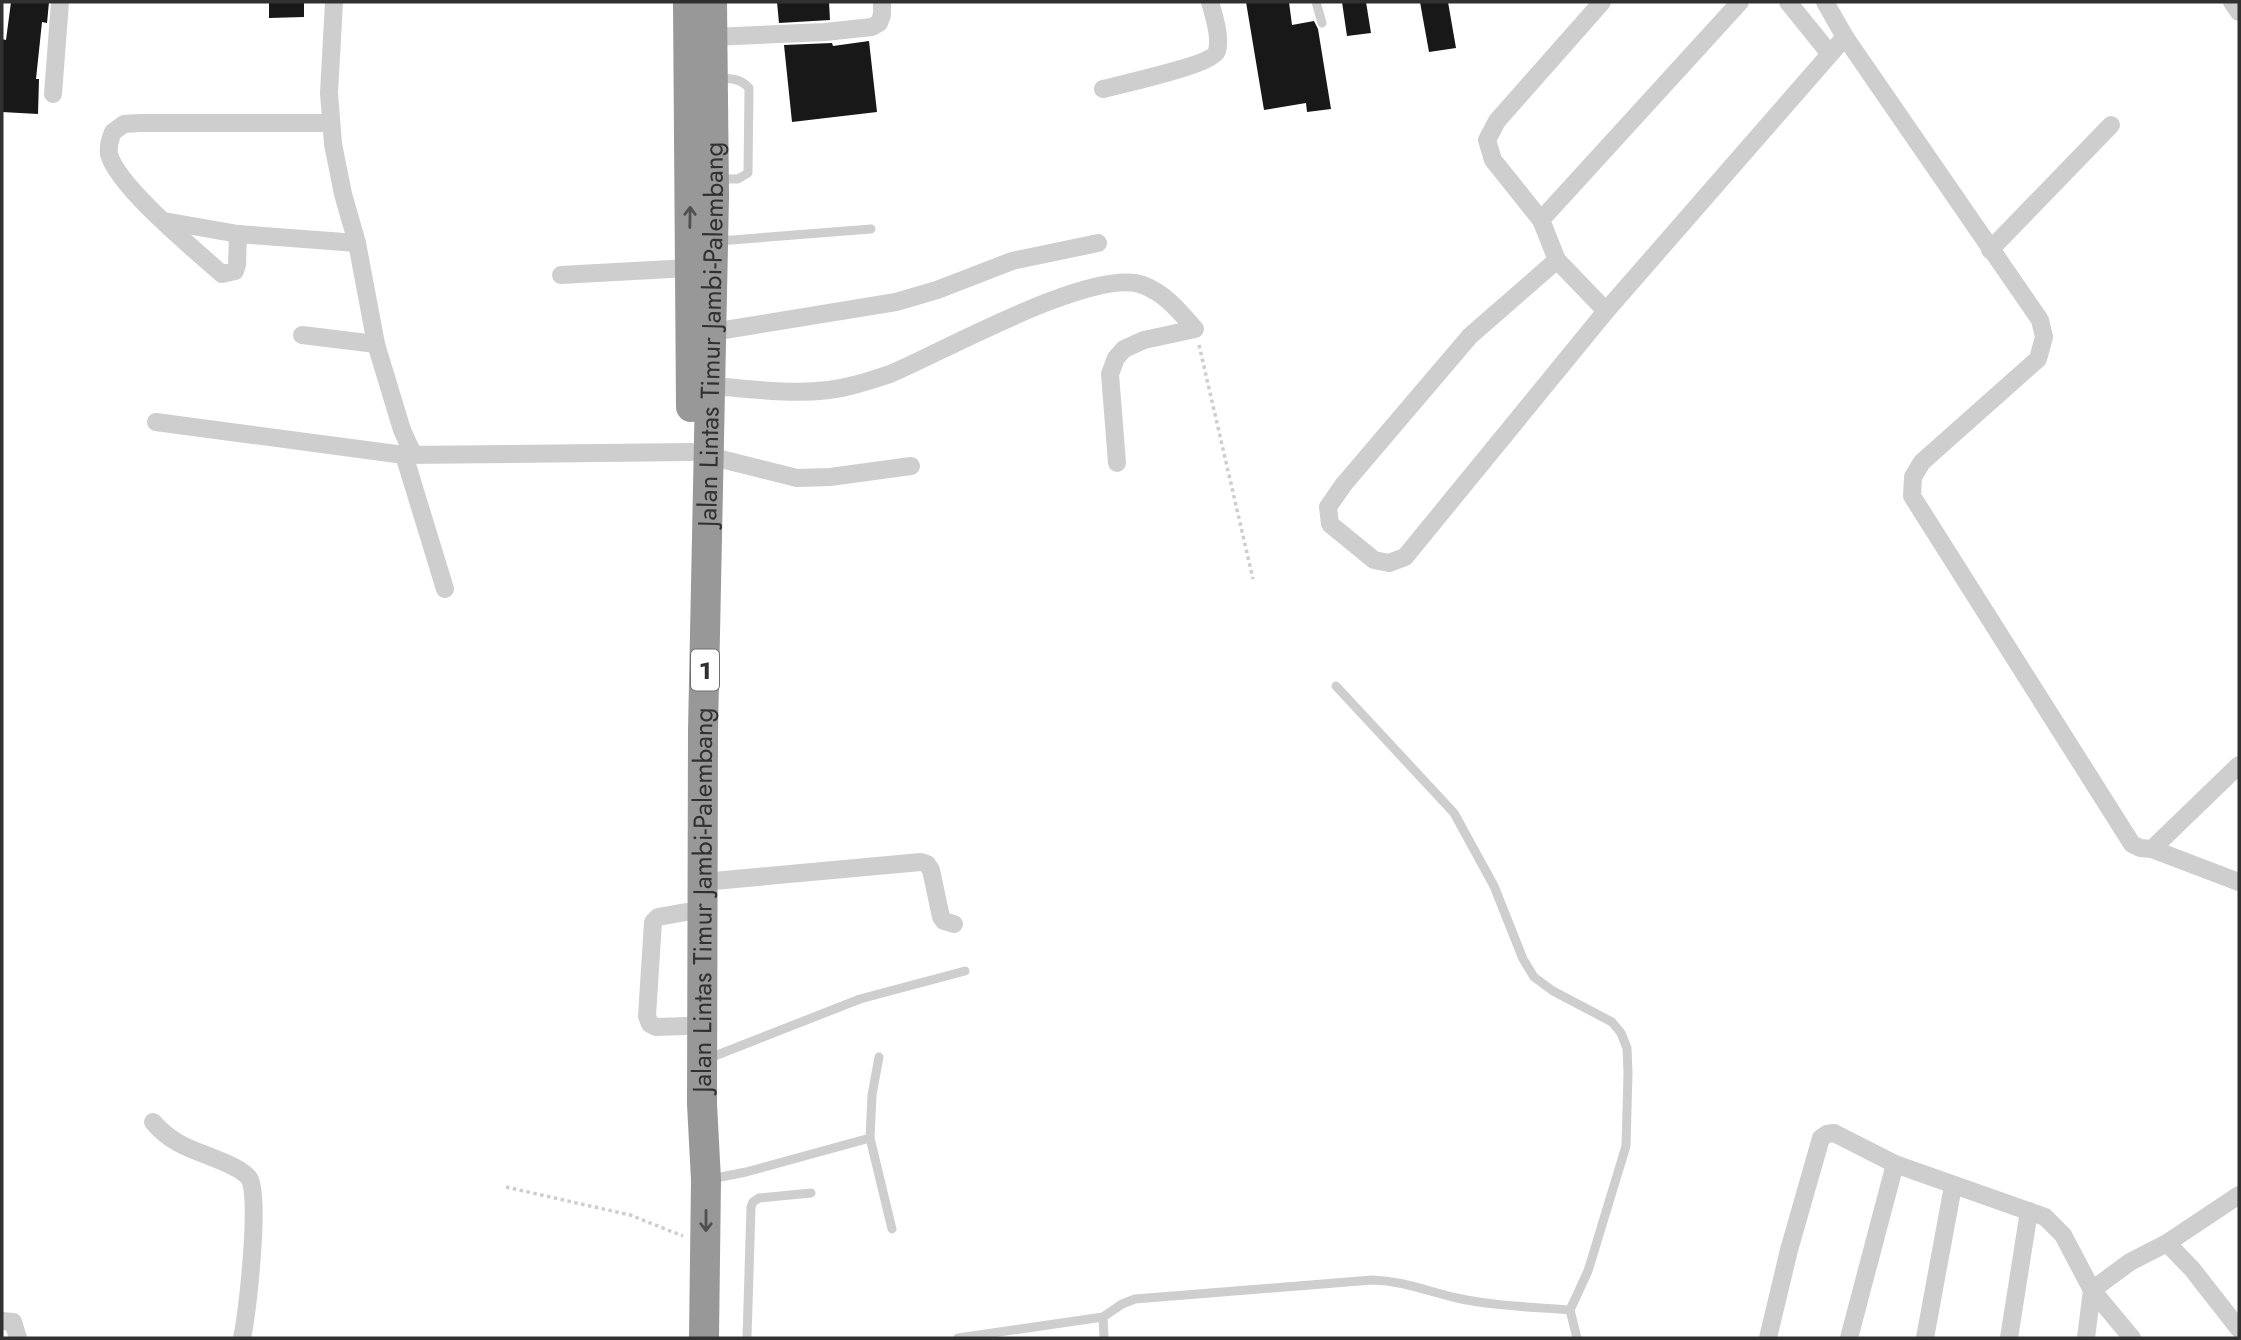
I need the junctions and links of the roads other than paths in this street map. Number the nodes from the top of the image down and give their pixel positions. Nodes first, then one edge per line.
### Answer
1 (60, 2) edge
2 (334, 2) edge
3 (688, 2) edge
4 (712, 2) edge
5 (883, 2) edge
6 (1210, 2) edge
7 (1316, 2) edge
8 (1602, 2) edge
9 (1740, 2) edge
10 (1788, 2) edge
11 (1825, 2) edge
12 (2232, 2) edge
13 (2239, 11) edge
14 (1322, 23) dead end
15 (712, 37) junction
16 (1845, 37) junction
17 (1830, 54) junction
18 (713, 78) junction
19 (1103, 89) dead end
20 (53, 94) dead end
21 (330, 123) junction
22 (2111, 125) dead end
23 (702, 145) junction
24 (714, 179) junction
25 (1541, 220) junction
26 (164, 221) junction
27 (871, 229) dead end
28 (238, 234) junction
29 (713, 242) junction
30 (357, 243) junction
31 (1098, 243) dead end
32 (1990, 250) junction
33 (1557, 260) junction
34 (689, 268) junction
35 (561, 275) dead end
36 (1606, 311) junction
37 (712, 332) junction
38 (302, 335) dead end
39 (376, 344) junction
40 (711, 386) junction
41 (156, 422) dead end
42 (408, 454) junction
43 (701, 454) junction
44 (1117, 464) dead end
45 (911, 466) dead end
46 (446, 589) dead end
47 (1336, 686) dead end
48 (2235, 775) edge
49 (2152, 849) junction
50 (704, 882) junction
51 (2239, 882) edge
52 (954, 924) dead end
53 (965, 971) dead end
54 (879, 1057) dead end
55 (702, 1061) junction
56 (153, 1122) dead end
57 (870, 1138) junction
58 (1895, 1164) junction
59 (706, 1180) junction
60 (1953, 1186) junction
61 (811, 1193) dead end
62 (2236, 1205) edge
63 (2029, 1211) junction
64 (892, 1229) dead end
65 (2167, 1243) junction
66 (2092, 1290) junction
67 (1570, 1310) junction
68 (1103, 1317) junction
69 (2, 1321) edge
70 (2239, 1329) edge
71 (18, 1338) edge
72 (242, 1338) edge
73 (684, 1338) edge
74 (705, 1338) edge
75 (747, 1338) edge
76 (958, 1338) edge
77 (1104, 1338) edge
78 (1577, 1338) edge
79 (1768, 1338) edge
80 (1849, 1338) edge
81 (1925, 1338) edge
82 (2009, 1338) edge
83 (2086, 1338) edge
84 (2132, 1338) edge

1 - 20 street
2 - 21 street
3 - 23 highway, Jalan Lintas Timur Jambi-Palembang / 1
4 - 15 highway, Jalan Lintas Timur Jambi-Palembang / 1
5 - 15 street
6 - 19 street
7 - 14 lane
8 - 25 street
9 - 25 street
10 - 17 street
11 - 16 street
12 - 13 street
15 - 18 highway, Jalan Lintas Timur Jambi-Palembang / 1
16 - 17 street
16 - 32 street
17 - 36 street
18 - 23 highway, Jalan Lintas Timur Jambi-Palembang / 1
18 - 24 lane
21 - 26 street
21 - 30 street
22 - 32 street
23 - 24 highway, Jalan Lintas Timur Jambi-Palembang / 1
34 -> 23 highway, Jalan Lintas Timur Jambi-Palembang / 1
24 - 29 highway, Jalan Lintas Timur Jambi-Palembang / 1
25 - 33 street
26 - 28 street
26 - 28 street
27 - 29 lane
28 - 30 street
29 - 37 highway, Jalan Lintas Timur Jambi-Palembang / 1
30 - 39 street
31 - 37 street
32 - 49 street
33 - 36 street
33 - 36 street
34 - 35 street
34 - 43 highway, Jalan Lintas Timur Jambi-Palembang / 1
37 - 40 highway, Jalan Lintas Timur Jambi-Palembang / 1
38 - 39 street
39 - 42 street
40 - 43 highway, Jalan Lintas Timur Jambi-Palembang / 1
40 - 44 street
41 - 42 street
42 - 43 street
42 - 46 street
43 - 45 street
43 - 50 highway, Jalan Lintas Timur Jambi-Palembang / 1
43 - 73 highway, Jalan Lintas Timur Jambi-Palembang / 1
47 - 67 lane
48 - 49 street
49 - 51 street
50 - 52 street
50 - 55 highway, Jalan Lintas Timur Jambi-Palembang / 1
53 - 55 lane
54 - 57 lane
55 - 59 highway, Jalan Lintas Timur Jambi-Palembang / 1
56 - 72 street
57 - 59 lane
57 - 64 lane
58 - 60 street
58 - 79 street
58 - 80 street
59 -> 74 highway, Jalan Lintas Timur Jambi-Palembang / 1
60 - 63 street
60 - 81 street
61 - 75 lane
62 - 65 street
63 - 66 street
63 - 82 street
65 - 66 street
65 - 70 street
66 - 83 street
66 - 84 street
67 - 68 lane
67 - 78 lane
68 - 76 lane
68 - 77 lane
69 - 71 street

